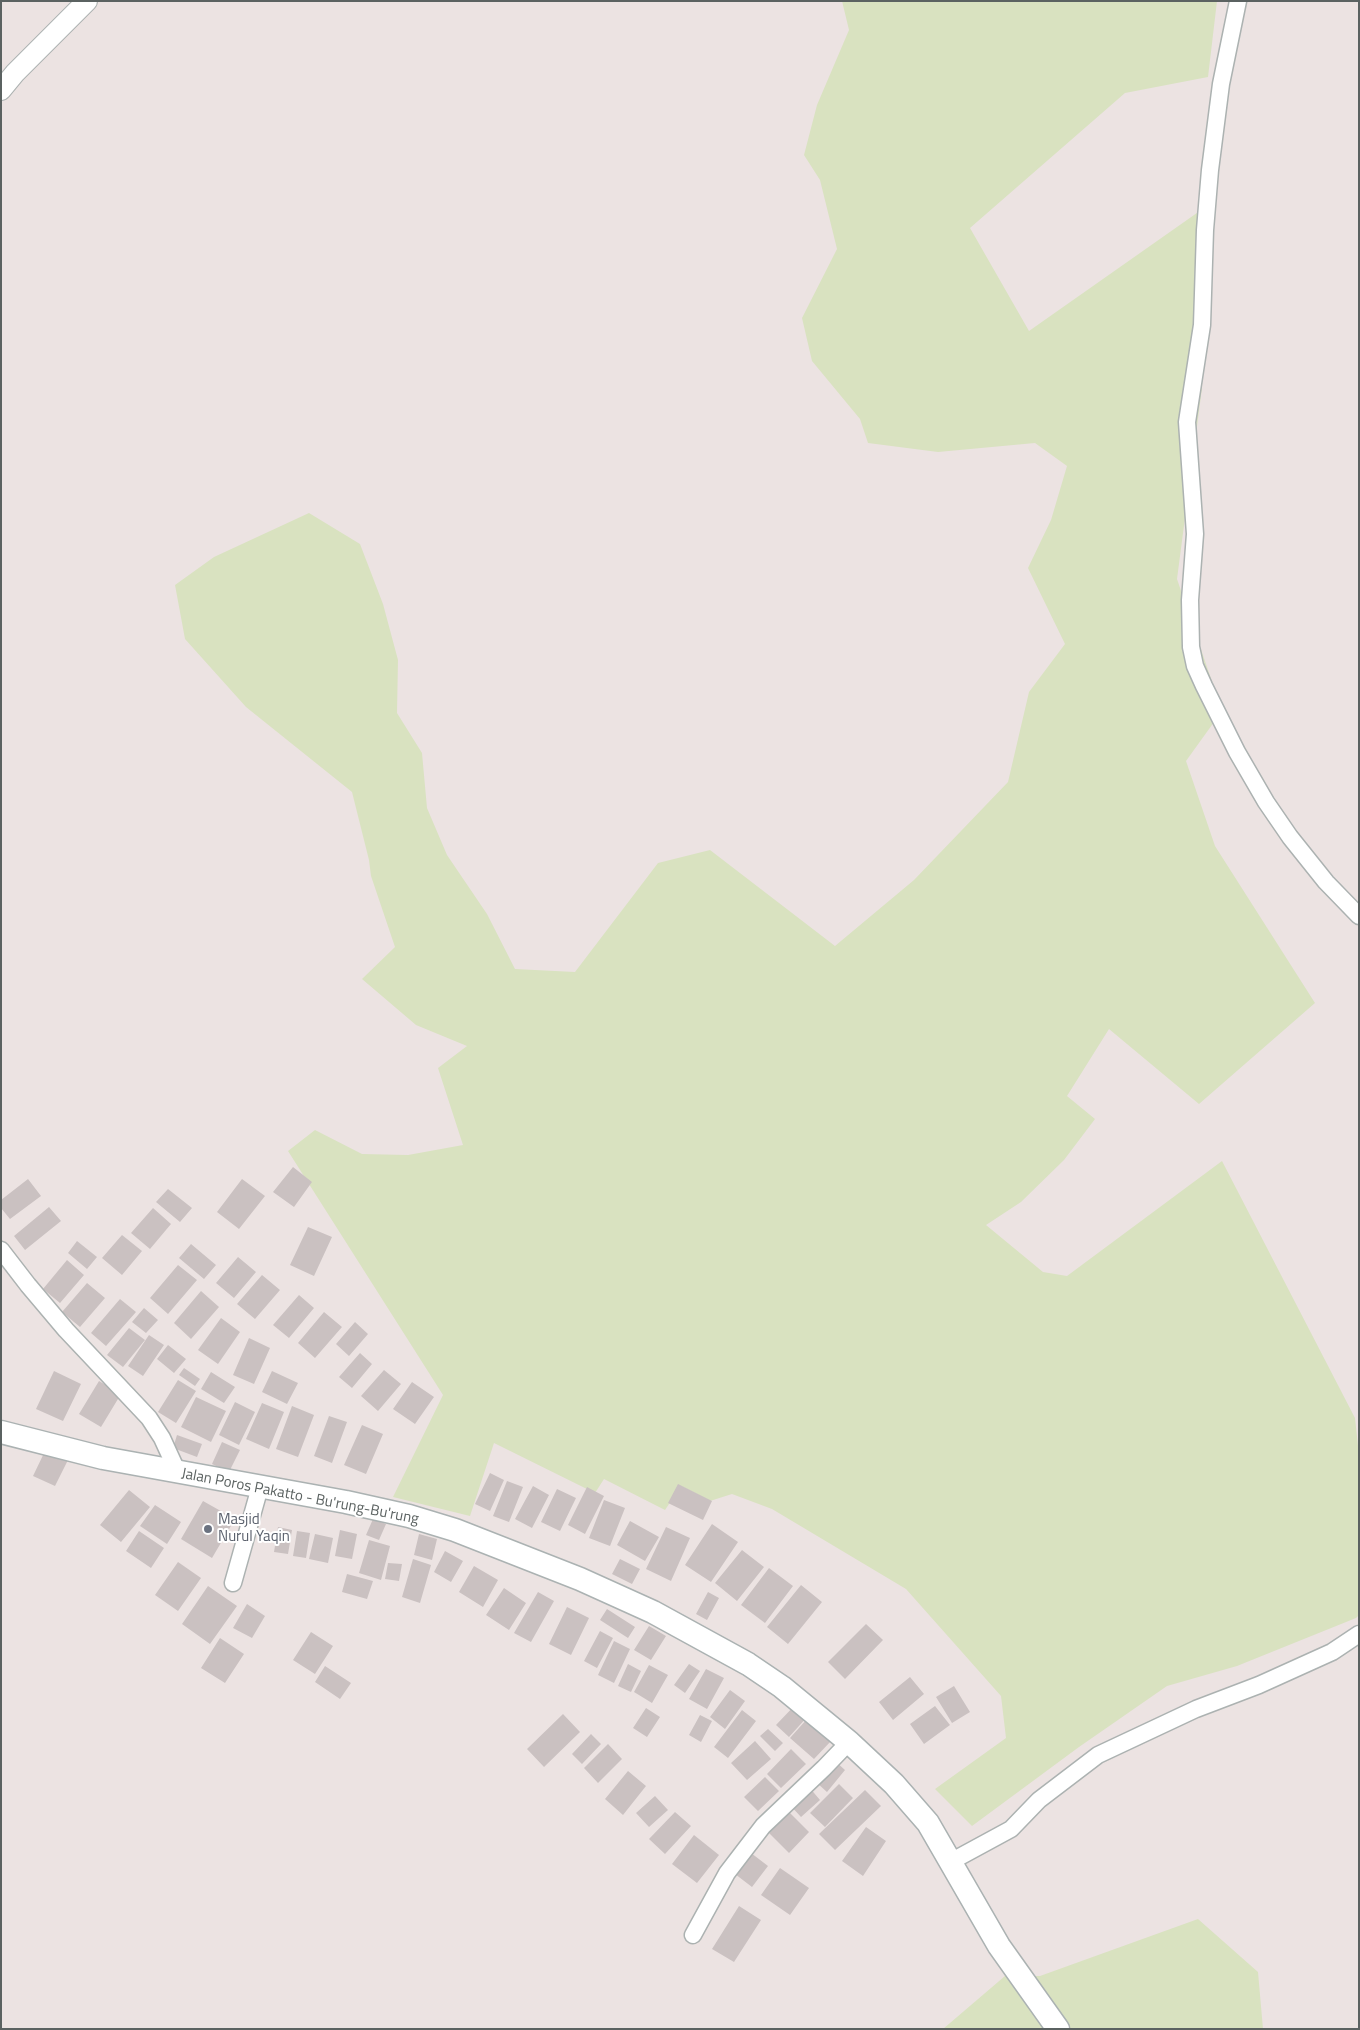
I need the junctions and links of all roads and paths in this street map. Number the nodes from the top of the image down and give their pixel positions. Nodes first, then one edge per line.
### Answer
1 (87, 1) edge
2 (1238, 1) edge
3 (1, 90) edge
4 (1359, 916) edge
5 (1, 1250) edge
6 (1, 1432) edge
7 (178, 1473) junction
8 (260, 1487) junction
9 (233, 1583) dead end
10 (1359, 1634) edge
11 (849, 1742) junction
12 (952, 1861) junction
13 (693, 1935) dead end
14 (1058, 2029) edge

1 - 3 street
2 - 4 street
5 - 7 street
6 - 7 main road, Jalan Poros Pakatto - Bu'rung-Bu'rung
7 - 8 main road, Jalan Poros Pakatto - Bu'rung-Bu'rung
8 - 9 street
8 - 11 main road, Jalan Poros Pakatto - Bu'rung-Bu'rung
10 - 12 street
11 - 12 main road, Jalan Poros Pakatto - Bu'rung-Bu'rung
11 - 13 street
12 - 14 main road, Jalan Poros Pakatto - Bu'rung-Bu'rung

